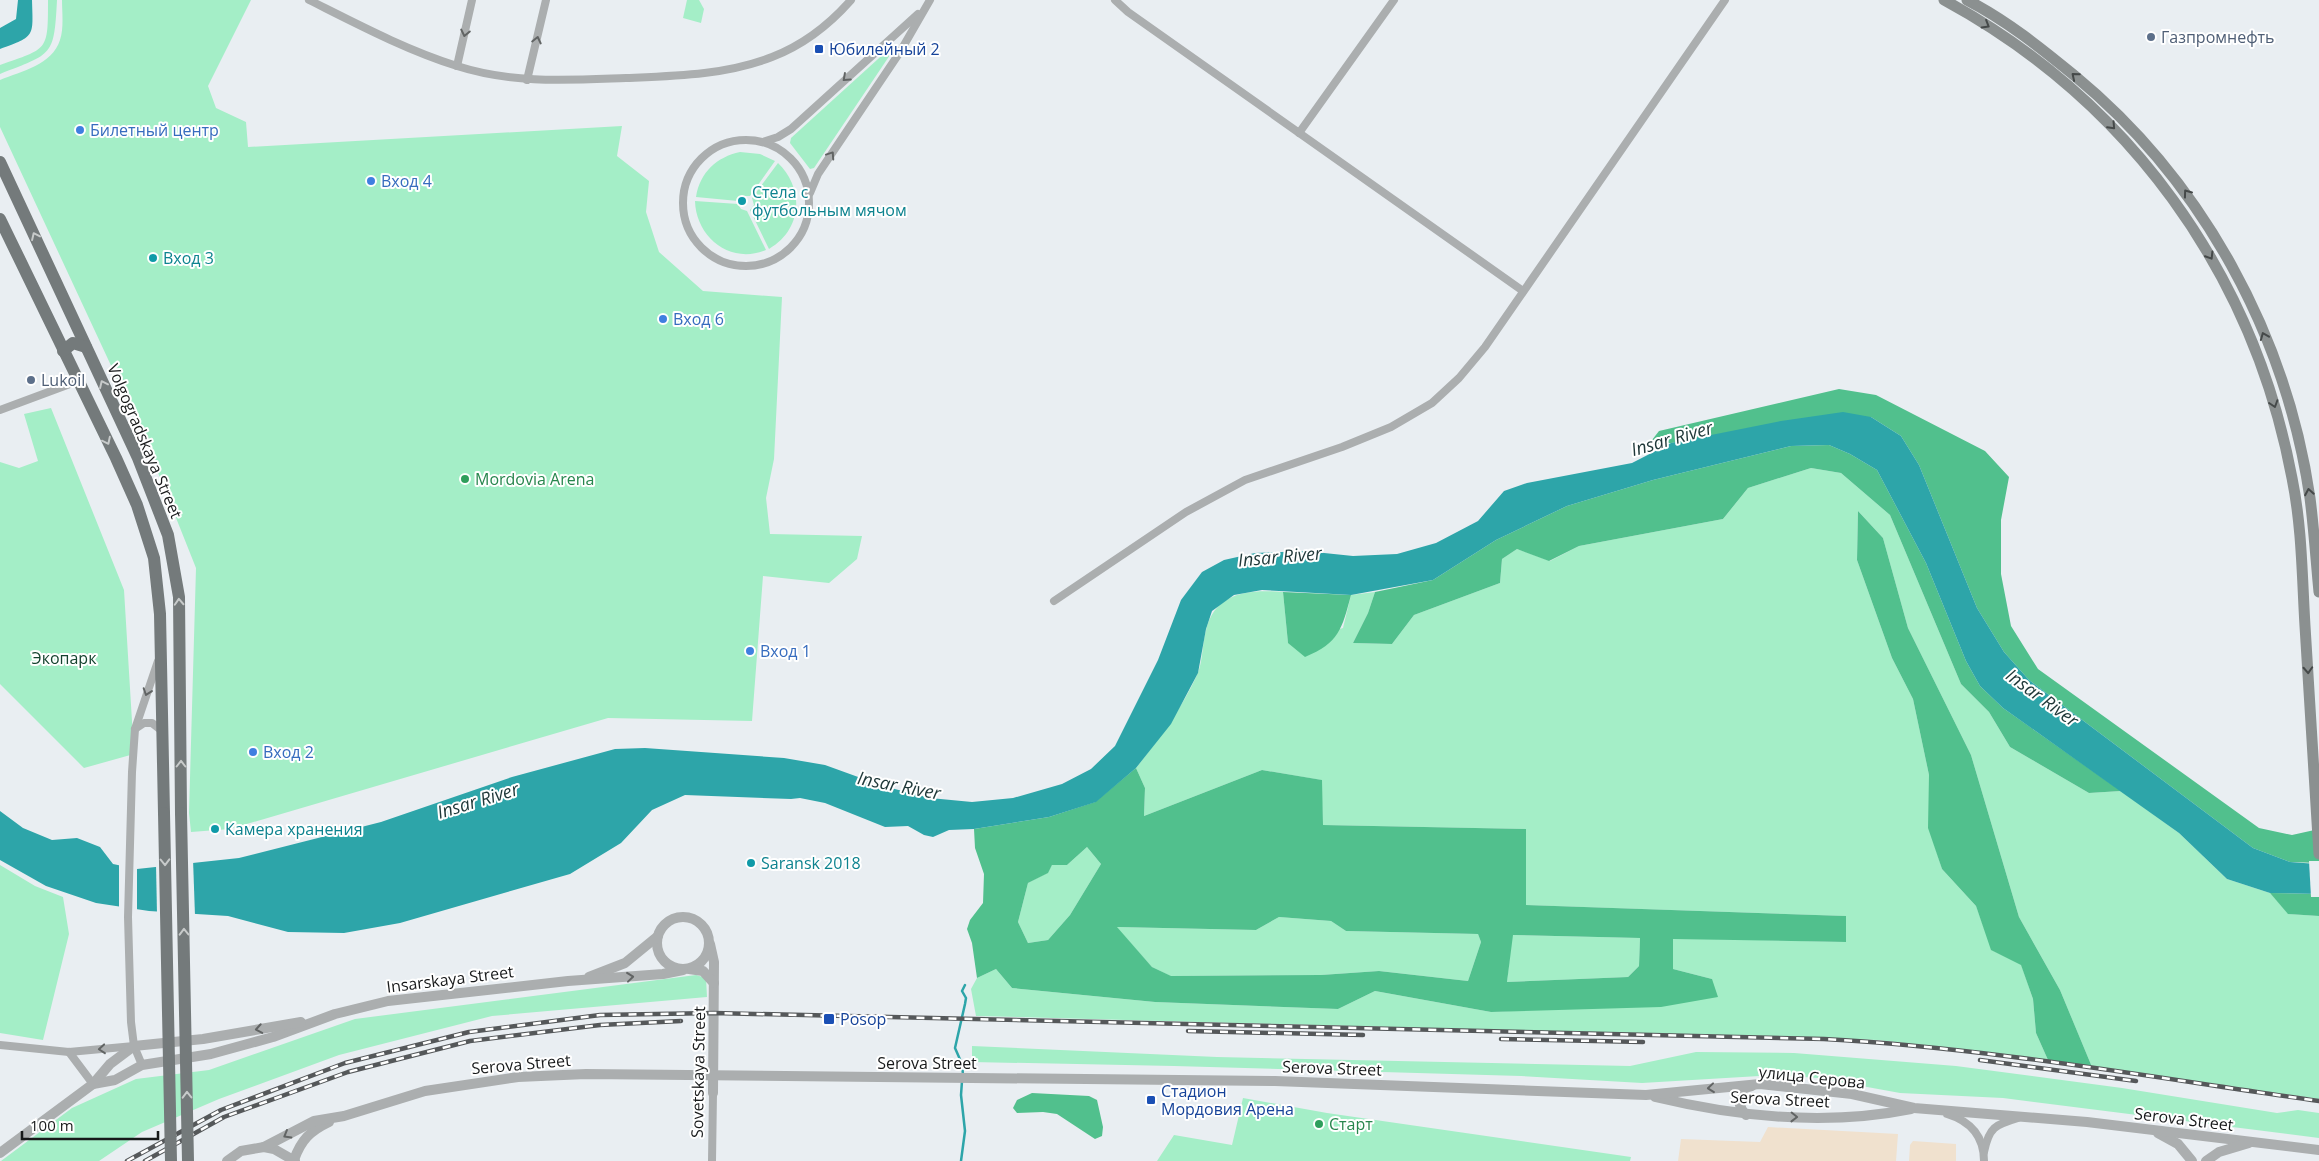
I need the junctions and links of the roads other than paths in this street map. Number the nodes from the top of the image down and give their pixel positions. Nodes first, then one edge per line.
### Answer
1 (309, 0) edge
2 (472, 0) edge
3 (546, 0) edge
4 (851, 0) edge
5 (930, 0) edge
6 (1115, 0) edge
7 (1394, 0) edge
8 (1726, 0) edge
9 (1944, 0) edge
10 (1967, 0) edge
11 (922, 11) junction
12 (457, 66) junction
13 (527, 80) junction
14 (1300, 133) junction
15 (763, 142) junction
16 (0, 162) edge
17 (810, 198) junction
18 (0, 219) edge
19 (1524, 290) junction
20 (62, 295) junction
21 (42, 308) junction
22 (86, 347) junction
23 (64, 351) junction
24 (78, 381) junction
25 (0, 410) edge
26 (2319, 592) edge
27 (1054, 601) dead end
28 (160, 654) junction
29 (135, 729) junction
30 (161, 730) junction
31 (2319, 854) edge
32 (658, 936) junction
33 (709, 941) junction
34 (686, 969) junction
35 (581, 980) junction
36 (714, 983) junction
37 (324, 1018) junction
38 (0, 1045) edge
39 (134, 1046) junction
40 (69, 1052) junction
41 (142, 1065) junction
42 (714, 1075) junction
43 (93, 1084) junction
44 (1760, 1084) junction
45 (713, 1093) joint
46 (1646, 1095) junction
47 (1914, 1108) junction
48 (1933, 1110) junction
49 (1746, 1115) junction
50 (344, 1116) junction
51 (2024, 1117) junction
52 (2153, 1130) junction
53 (2183, 1134) junction
54 (2252, 1142) junction
55 (264, 1147) junction
56 (2319, 1150) edge
57 (0, 1154) edge
58 (1984, 1158) edge
59 (295, 1160) edge
60 (171, 1161) edge
61 (188, 1161) edge
62 (227, 1161) edge
63 (712, 1161) edge
64 (2192, 1161) edge
65 (2206, 1161) edge

1 - 12 street
2 -> 12 street
13 -> 3 street
4 - 13 street
5 - 11 street
6 - 14 street
7 - 14 street
8 - 19 street
9 -> 31 main road
26 -> 10 main road
11 -> 15 street
17 -> 11 street
12 - 13 street
14 - 19 street
15 - 17 street
15 - 17 street
20 -> 16 main road, Volgogradskaya Street
18 - 21 main road, Volgogradskaya Street
19 - 27 street
20 - 21 main road
20 - 22 main road, Volgogradskaya Street
21 - 23 main road, Volgogradskaya Street
22 - 23 main road
61 -> 22 main road, Volgogradskaya Street, bridge
23 - 24 main road, Volgogradskaya Street
24 - 25 street
24 -> 28 main road, Volgogradskaya Street
28 -> 29 street
28 - 30 main road, Volgogradskaya Street
29 - 30 street
29 - 39 street
30 -> 60 main road, Volgogradskaya Street, bridge
32 - 33 street
32 - 34 street
32 - 35 street, Insarskaya Street
33 - 34 street
33 - 36 street, Sovetskaya Street
35 -> 34 street, Insarskaya Street
34 - 36 street, Sovetskaya Street
35 - 37 street, Insarskaya Street
36 - 42 street, Sovetskaya Street
37 -> 39 street, Insarskaya Street
37 - 41 street, Insarskaya Street
38 - 40 street
39 -> 40 street
39 - 41 street
39 - 43 street, Insarskaya Street
40 - 43 street
41 - 43 street, Insarskaya Street
42 - 45 street, Sovetskaya Street
42 - 46 street, Serova Street
42 - 50 street, Serova Street
43 - 57 street, Insarskaya Street
44 -> 46 street, улица Серова
44 - 47 street, улица Серова
44 - 49 street
45 - 63 street, Sovetskaya Street
46 - 49 street, Serova Street
47 - 48 street, Serova Street
49 -> 47 street, Serova Street
48 - 51 street, Serova Street
48 - 58 street
50 -> 55 street, Serova Street
50 - 59 street, Serova Street
51 - 52 street, Serova Street
51 - 58 street
52 - 53 street, Serova Street
52 - 64 street
53 - 54 street, Serova Street
53 - 64 street
54 - 56 street, Serova Street
54 - 65 street
55 - 59 street
55 - 62 street, Serova Street

